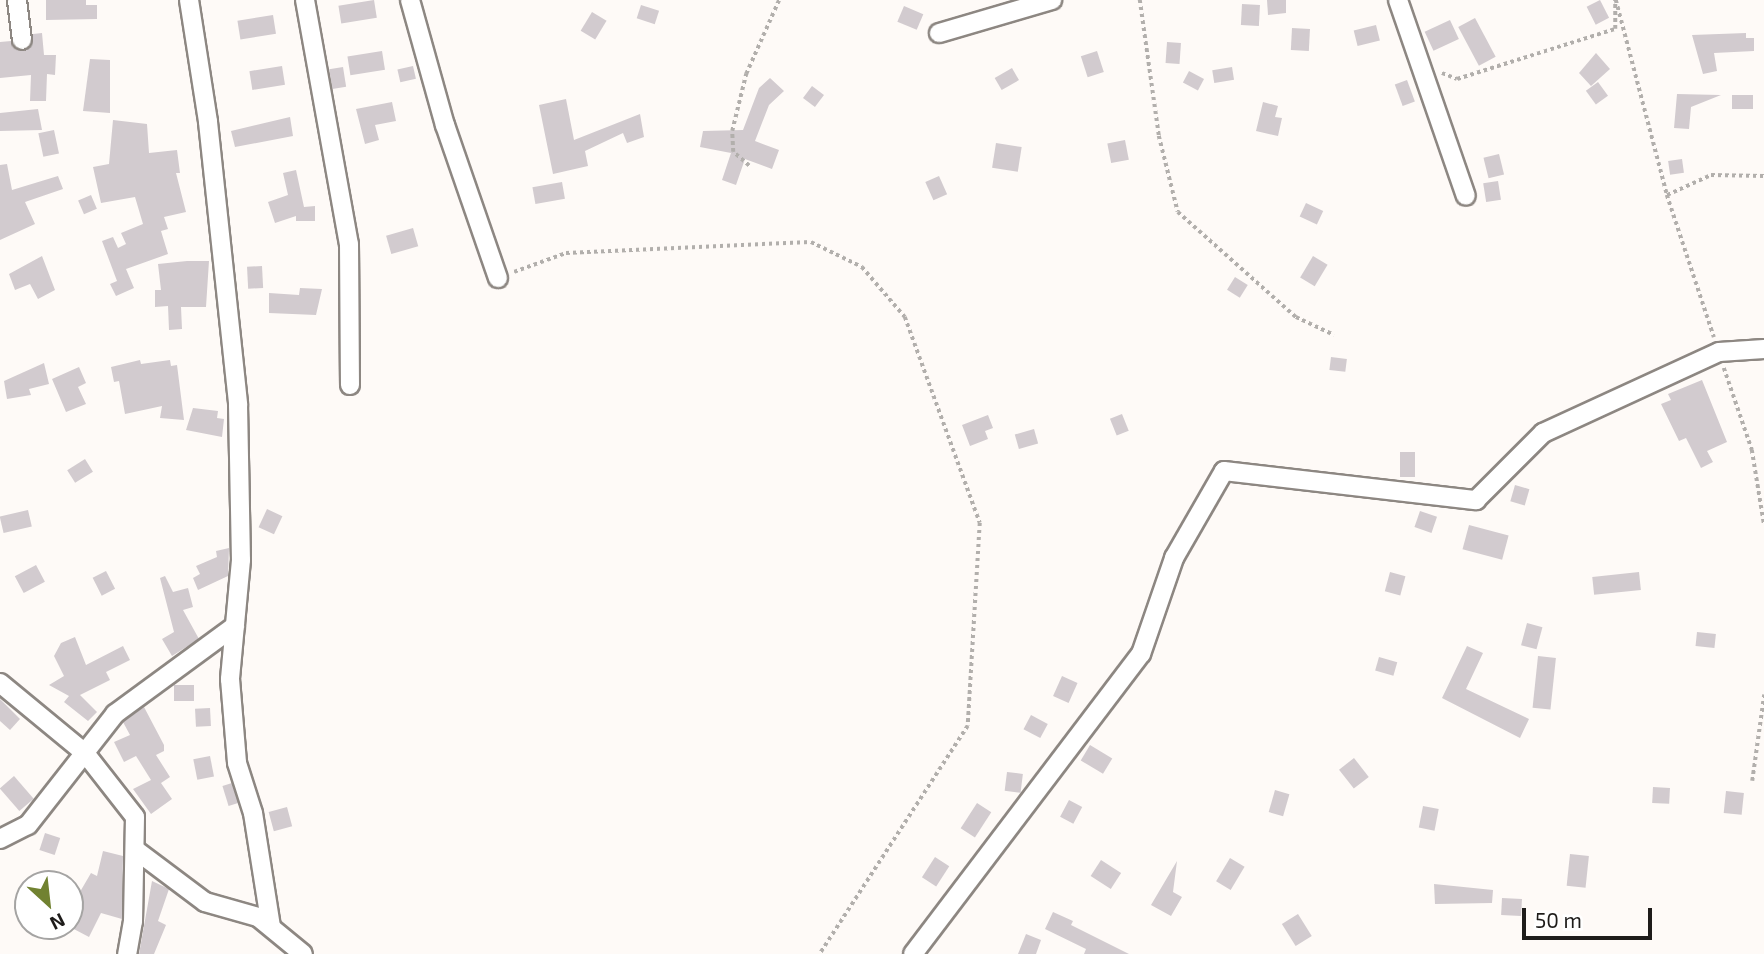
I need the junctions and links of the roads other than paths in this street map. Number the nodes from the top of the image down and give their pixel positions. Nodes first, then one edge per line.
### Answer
1 (17, 0) edge
2 (188, 0) edge
3 (304, 0) edge
4 (410, 0) edge
5 (1052, 0) edge
6 (1398, 0) edge
7 (939, 33) dead end
8 (22, 40) dead end
9 (1466, 196) dead end
10 (498, 278) road end
11 (1764, 349) edge
12 (350, 385) dead end
13 (235, 625) junction
14 (0, 682) edge
15 (85, 754) junction
16 (0, 839) edge
17 (137, 851) junction
18 (271, 927) junction
19 (127, 954) edge
20 (303, 954) edge
21 (913, 954) edge

1 - 8 street
2 - 13 street
3 - 12 street
4 - 10 street
5 - 7 street
6 - 9 street
11 - 21 street
13 - 15 street
13 - 18 street
14 - 15 street
15 - 16 street
15 - 17 street
17 - 18 street
17 - 19 street
18 - 20 street

